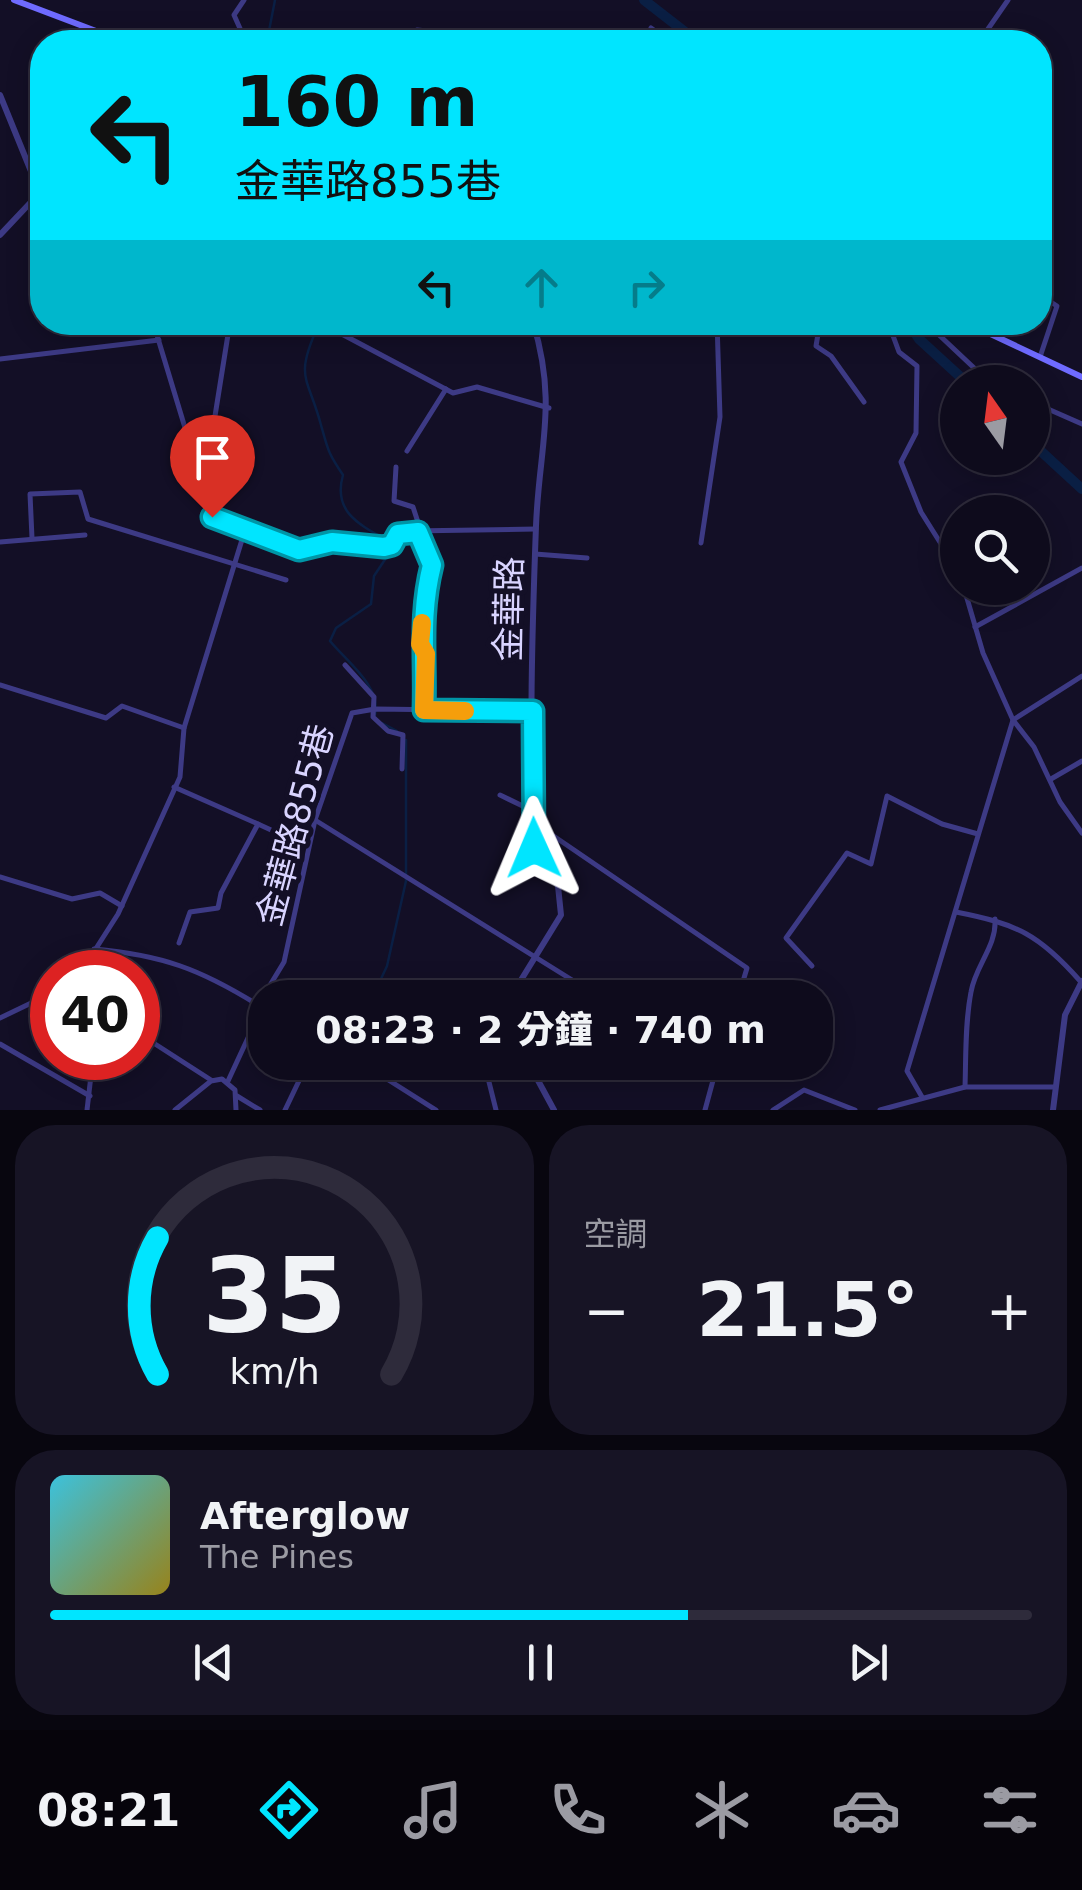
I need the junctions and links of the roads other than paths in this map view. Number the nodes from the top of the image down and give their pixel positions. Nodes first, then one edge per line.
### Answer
1 (14, 0) edge
2 (244, 0) edge
3 (1008, 0) edge
4 (651, 28) dead end
5 (93, 30) edge
6 (241, 30) edge
7 (654, 30) edge
8 (987, 30) edge
9 (0, 95) edge
10 (30, 163) edge
11 (30, 206) edge
12 (0, 235) edge
13 (157, 335) edge
14 (228, 335) edge
15 (344, 335) edge
16 (537, 335) edge
17 (717, 335) edge
18 (818, 335) edge
19 (893, 335) edge
20 (939, 335) edge
21 (993, 335) edge
22 (1047, 335) edge
23 (159, 340) junction
24 (1040, 357) junction
25 (0, 359) edge
26 (971, 365) edge
27 (1082, 376) edge
28 (446, 389) junction
29 (864, 402) dead end
30 (549, 408) junction
31 (1050, 410) edge
32 (1082, 424) edge
33 (408, 451) dead end
34 (195, 454) junction
35 (396, 467) dead end
36 (536, 529) junction
37 (246, 530) junction
38 (418, 532) junction
39 (85, 535) dead end
40 (32, 538) junction
41 (0, 542) edge
42 (702, 543) dead end
43 (940, 543) edge
44 (535, 554) junction
45 (586, 558) dead end
46 (235, 565) junction
47 (1082, 568) edge
48 (286, 580) dead end
49 (969, 605) edge
50 (975, 627) junction
51 (345, 665) dead end
52 (1082, 676) edge
53 (0, 685) edge
54 (376, 709) junction
55 (424, 710) junction
56 (533, 711) junction
57 (1013, 720) junction
58 (184, 728) junction
59 (1082, 761) edge
60 (402, 769) dead end
61 (1051, 778) junction
62 (174, 787) junction
63 (500, 795) dead end
64 (533, 812) junction
65 (315, 820) junction
66 (533, 822) junction
67 (258, 824) junction
68 (1082, 833) edge
69 (978, 834) junction
70 (308, 847) junction
71 (0, 878) edge
72 (122, 906) junction
73 (956, 912) junction
74 (995, 920) junction
75 (180, 944) dead end
76 (94, 949) joint
77 (536, 957) junction
78 (812, 966) dead end
79 (273, 980) edge
80 (521, 980) edge
81 (572, 980) edge
82 (743, 980) edge
83 (1082, 981) edge
84 (1078, 994) edge
85 (248, 999) edge
86 (30, 1004) edge
87 (0, 1018) edge
88 (248, 1038) edge
89 (0, 1044) edge
90 (160, 1048) edge
91 (91, 1080) edge
92 (211, 1080) junction
93 (299, 1080) edge
94 (388, 1080) edge
95 (488, 1080) edge
96 (538, 1080) edge
97 (713, 1080) edge
98 (228, 1081) junction
99 (965, 1087) junction
100 (1055, 1087) junction
101 (90, 1096) junction
102 (237, 1096) junction
103 (922, 1097) junction
104 (87, 1110) edge
105 (175, 1110) edge
106 (236, 1110) edge
107 (260, 1110) edge
108 (285, 1110) edge
109 (436, 1110) edge
110 (496, 1110) edge
111 (554, 1110) edge
112 (705, 1110) edge
113 (774, 1110) edge
114 (856, 1110) edge
115 (880, 1110) edge
116 (1052, 1110) edge

1 - 5 main road
2 - 6 street
3 - 8 street
4 - 7 street
9 - 10 street
11 - 12 street
13 - 23 street
14 - 34 street
15 - 28 street
16 - 30 street, 金華路
17 - 42 street
18 - 29 street
19 - 43 street
20 - 26 street
21 - 24 main road
22 - 24 street
23 - 25 street
23 - 34 street
24 - 27 main road
28 - 30 street
28 - 33 street
30 - 36 street, 金華路
31 - 32 street
34 - 37 street
35 - 38 street
36 - 38 street
36 - 44 street, 金華路
37 - 38 street
37 - 46 street
38 - 55 street
39 - 40 street
40 - 41 street
40 - 46 street
44 - 45 street
44 - 56 street, 金華路
46 - 48 street
46 - 58 street
47 - 50 street
49 - 50 street
50 - 57 street
51 - 54 street
52 - 57 street
53 - 58 street
54 - 55 street, 金華路855巷
54 - 60 street
54 - 65 street, 金華路855巷
55 - 56 street, 金華路855巷
56 - 64 street, 金華路
57 - 61 street
57 - 69 street
58 - 62 street
59 - 61 street
61 - 68 street
62 - 67 street
62 - 72 street
63 - 64 street
64 - 66 street, 金華路
65 - 70 street, 金華路855巷
65 - 77 street
66 - 77 street, 金華路
66 - 82 street
67 - 70 street
67 - 75 street
69 - 73 street
69 - 78 street
70 - 79 street, 金華路855巷
71 - 72 street
72 - 76 street
73 - 74 street
73 - 103 street
74 - 83 street
74 - 99 street
76 - 85 street
77 - 80 street, 金華路
77 - 81 street
83 - 84 street
84 - 100 street
86 - 87 street
88 - 98 street, 金華路855巷
89 - 101 street
90 - 92 street
91 - 101 street
92 - 98 street
92 - 105 street
93 - 108 street
94 - 109 street
95 - 110 street
96 - 111 street
97 - 112 street
98 - 102 street
99 - 100 street
99 - 103 street
100 - 116 street
101 - 104 street
102 - 106 street
102 - 107 street
103 - 115 street
113 - 114 street

